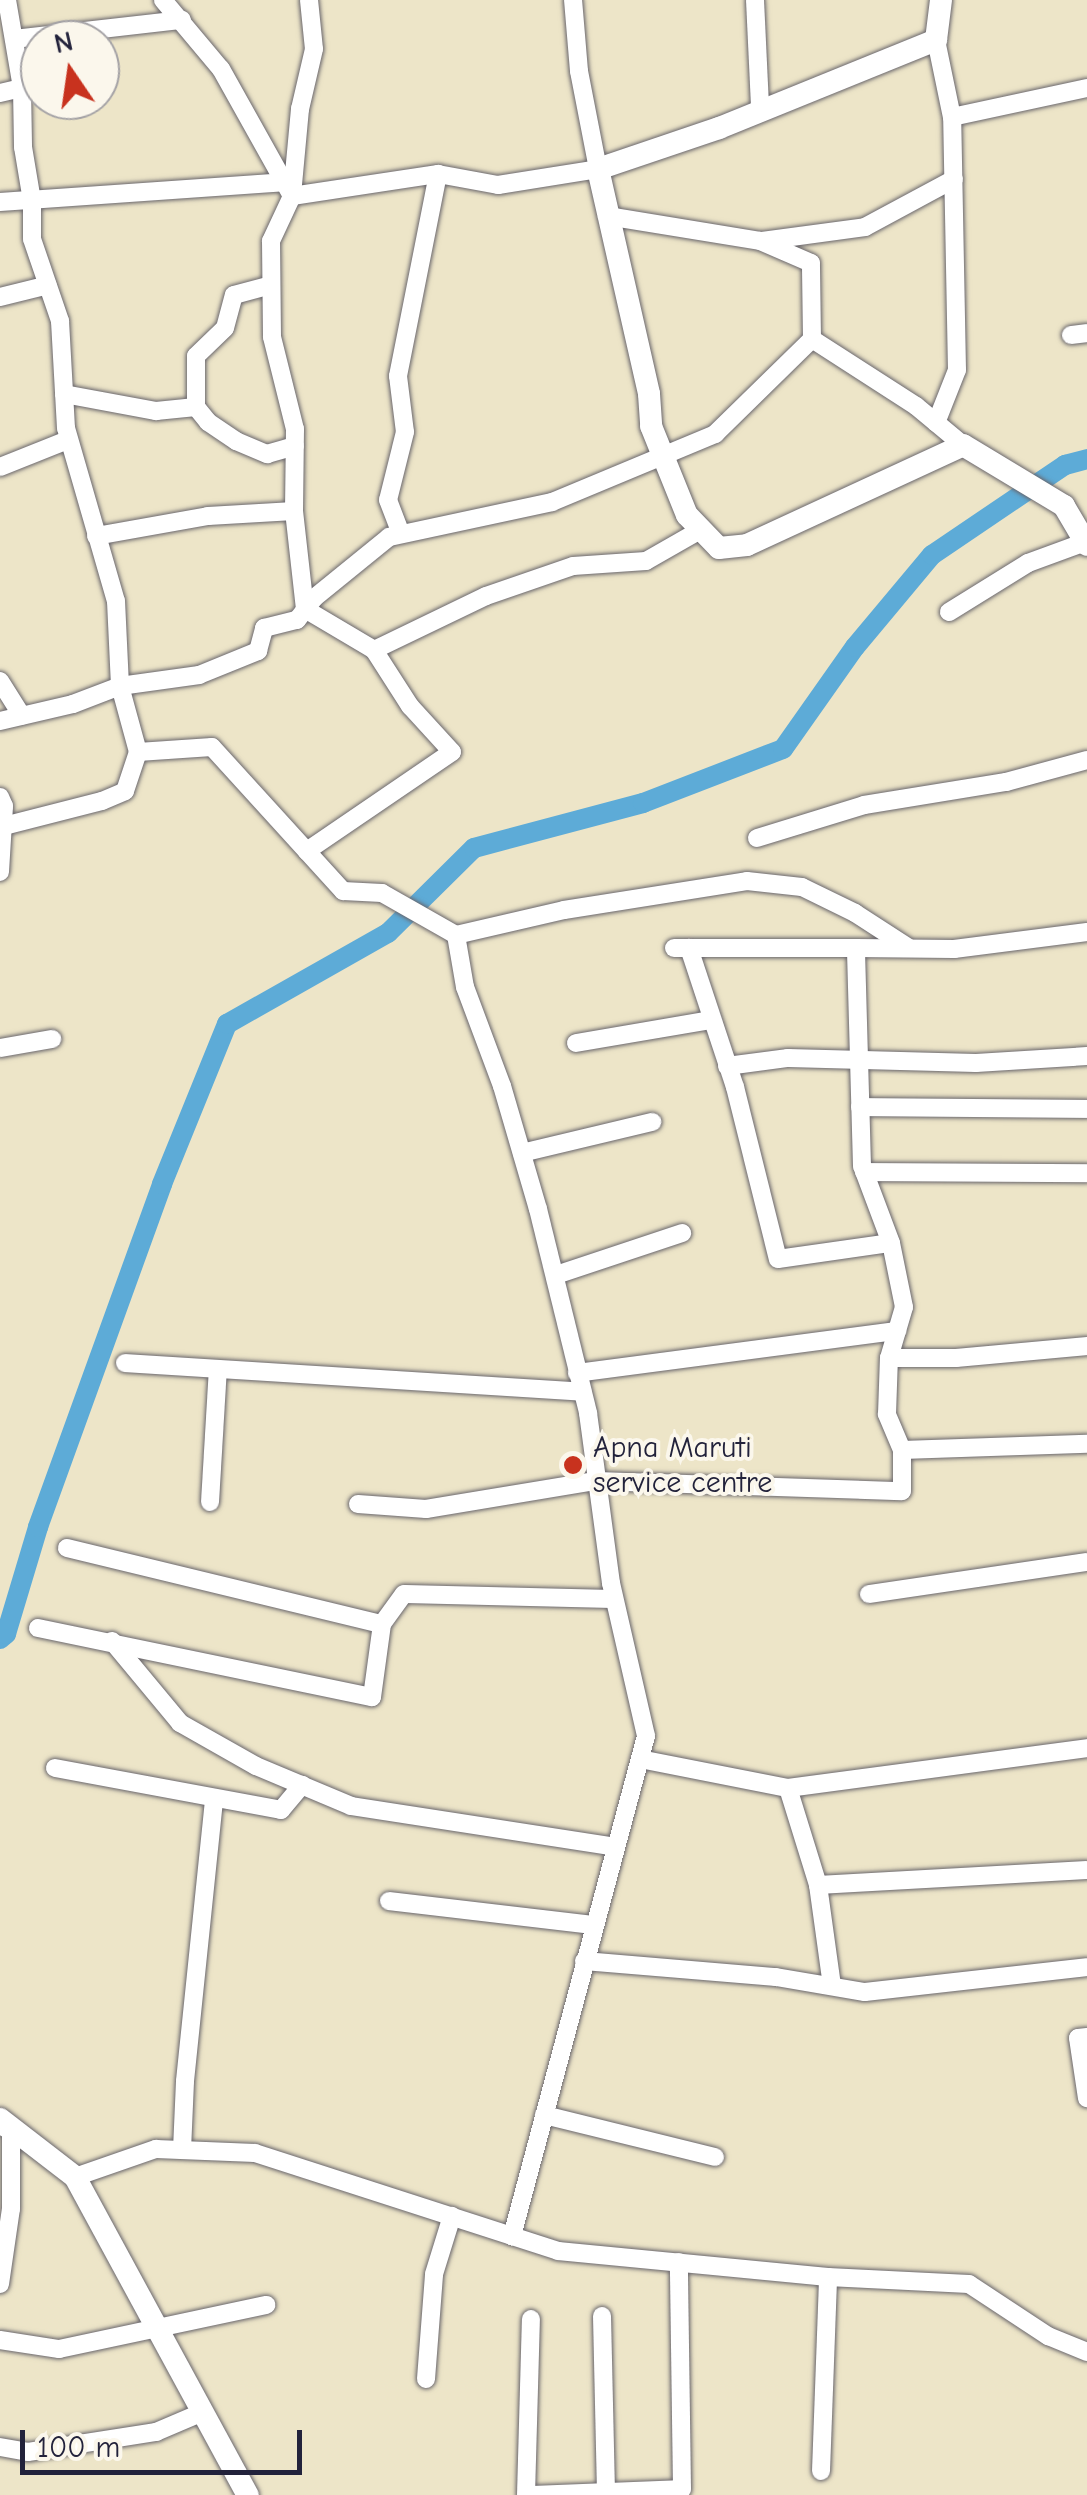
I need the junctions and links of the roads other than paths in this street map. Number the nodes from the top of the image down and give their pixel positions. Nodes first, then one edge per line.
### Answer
1 (7, 0) edge
2 (163, 0) edge
3 (309, 0) edge
4 (572, 0) edge
5 (755, 0) edge
6 (940, 0) edge
7 (182, 20) junction
8 (14, 39) junction
9 (936, 40) junction
10 (20, 76) edge
11 (1087, 88) edge
12 (760, 108) junction
13 (952, 118) junction
14 (22, 120) edge
15 (598, 169) junction
16 (438, 174) junction
17 (954, 179) junction
18 (288, 189) junction
19 (0, 202) edge
20 (32, 202) junction
21 (608, 216) junction
22 (760, 241) junction
23 (48, 285) junction
24 (272, 286) junction
25 (0, 297) edge
26 (812, 339) junction
27 (64, 394) junction
28 (196, 406) junction
29 (936, 423) junction
30 (68, 440) junction
31 (963, 445) junction
32 (296, 446) junction
33 (664, 457) junction
34 (0, 467) edge
35 (294, 512) junction
36 (702, 529) junction
37 (401, 534) junction
38 (96, 536) junction
39 (1086, 543) edge
40 (305, 609) junction
41 (949, 612) dead end
42 (374, 650) junction
43 (0, 681) edge
44 (120, 686) junction
45 (22, 716) junction
46 (0, 721) edge
47 (138, 752) junction
48 (1087, 760) edge
49 (0, 797) edge
50 (1, 827) edge
51 (757, 838) dead end
52 (307, 851) junction
53 (0, 872) edge
54 (1087, 932) edge
55 (456, 935) junction
56 (856, 948) junction
57 (910, 949) junction
58 (710, 1020) junction
59 (52, 1040) dead end
60 (576, 1043) dead end
61 (0, 1048) edge
62 (1087, 1056) edge
63 (859, 1062) junction
64 (727, 1066) junction
65 (860, 1106) junction
66 (1087, 1110) edge
67 (652, 1122) dead end
68 (522, 1154) junction
69 (864, 1172) junction
70 (1087, 1174) edge
71 (682, 1234) dead end
72 (891, 1242) junction
73 (556, 1275) junction
74 (897, 1331) junction
75 (1087, 1346) edge
76 (889, 1358) junction
77 (126, 1363) dead end
78 (218, 1369) junction
79 (577, 1372) junction
80 (582, 1392) junction
81 (1087, 1444) edge
82 (902, 1450) junction
83 (596, 1481) junction
84 (210, 1502) dead end
85 (358, 1504) dead end
86 (67, 1548) dead end
87 (1087, 1562) edge
88 (869, 1594) dead end
89 (614, 1598) junction
90 (382, 1624) junction
91 (38, 1628) dead end
92 (112, 1641) junction
93 (1087, 1748) edge
94 (640, 1759) junction
95 (55, 1768) dead end
96 (302, 1785) junction
97 (788, 1788) junction
98 (214, 1798) junction
99 (615, 1847) junction
100 (1087, 1870) edge
101 (818, 1885) junction
102 (388, 1902) dead end
103 (593, 1926) junction
104 (584, 1961) junction
105 (1087, 1966) edge
106 (832, 1986) junction
107 (1087, 2037) edge
108 (1087, 2098) edge
109 (544, 2116) junction
110 (4, 2125) edge
111 (182, 2150) junction
112 (715, 2157) dead end
113 (75, 2177) junction
114 (452, 2216) junction
115 (512, 2236) junction
116 (679, 2262) junction
117 (828, 2277) junction
118 (0, 2284) edge
119 (266, 2305) dead end
120 (602, 2316) dead end
121 (531, 2319) dead end
122 (158, 2331) junction
123 (0, 2340) edge
124 (1087, 2352) edge
125 (426, 2379) dead end
126 (203, 2412) junction
127 (0, 2448) edge
128 (821, 2470) dead end
129 (606, 2492) junction
130 (682, 2492) edge
131 (245, 2494) edge
132 (526, 2495) edge
133 (535, 2495) edge

1 - 8 street
2 - 7 street
3 - 18 street
4 - 15 street
5 - 12 street
6 - 9 street
7 - 8 street
7 - 18 street
8 - 10 street
9 - 12 street
9 - 13 street
11 - 13 street
12 - 15 street
13 - 17 street
14 - 20 street
15 - 16 street
15 - 21 street
16 - 18 street
16 - 37 street
17 - 22 street
17 - 29 street
18 - 20 street
18 - 24 street
19 - 20 street
20 - 23 street
21 - 22 street
21 - 33 street
22 - 26 street
23 - 25 street
23 - 27 street
24 - 28 street
24 - 32 street
26 - 29 street
26 - 33 street
27 - 28 street
27 - 30 street
28 - 32 street
29 - 31 street
30 - 34 street
30 - 38 street
31 - 36 street
31 - 39 street
32 - 35 street
33 - 36 street
33 - 37 street
35 - 38 street
35 - 40 street
36 - 42 street
37 - 40 street
38 - 44 street
39 - 41 street
40 - 42 street
40 - 44 street
42 - 52 street
43 - 45 street
44 - 45 street
44 - 47 street
45 - 46 street
47 - 50 street
47 - 52 street
48 - 51 street
49 - 50 street
50 - 53 street
52 - 55 street
54 - 57 street
55 - 57 street
55 - 68 street
56 - 57 street
56 - 58 street
56 - 63 street
58 - 60 street
58 - 64 street
59 - 61 street
62 - 63 street
63 - 64 street
63 - 65 street
64 - 72 street
65 - 66 street
65 - 69 street
67 - 68 street
68 - 73 street
69 - 70 street
69 - 72 street
71 - 73 street
72 - 74 street
73 - 79 street
74 - 76 street
74 - 79 street
75 - 76 street
76 - 82 street
77 - 78 street
78 - 80 street
78 - 84 street
79 - 80 street
80 - 83 street
81 - 82 street
82 - 83 street
83 - 85 street
83 - 89 street
86 - 90 street
87 - 88 street
89 - 90 street
89 - 94 street
90 - 92 street
91 - 92 street
92 - 96 street
93 - 97 street
94 - 97 street
94 - 99 street
95 - 98 street
96 - 98 street
96 - 99 street
97 - 101 street
98 - 111 street
99 - 103 street
100 - 101 street
101 - 106 street
102 - 103 street
103 - 104 street
104 - 106 street
104 - 109 street
105 - 106 street
107 - 108 street
109 - 112 street
109 - 115 street
110 - 113 street
110 - 118 street
111 - 113 street
111 - 114 street
113 - 122 street
114 - 115 street
114 - 125 street
115 - 116 street
116 - 117 street
116 - 130 street
117 - 124 street
117 - 128 street
119 - 122 street
120 - 129 street
121 - 132 street
122 - 123 street
122 - 126 street
126 - 127 street
126 - 131 street
129 - 130 street
129 - 133 street

